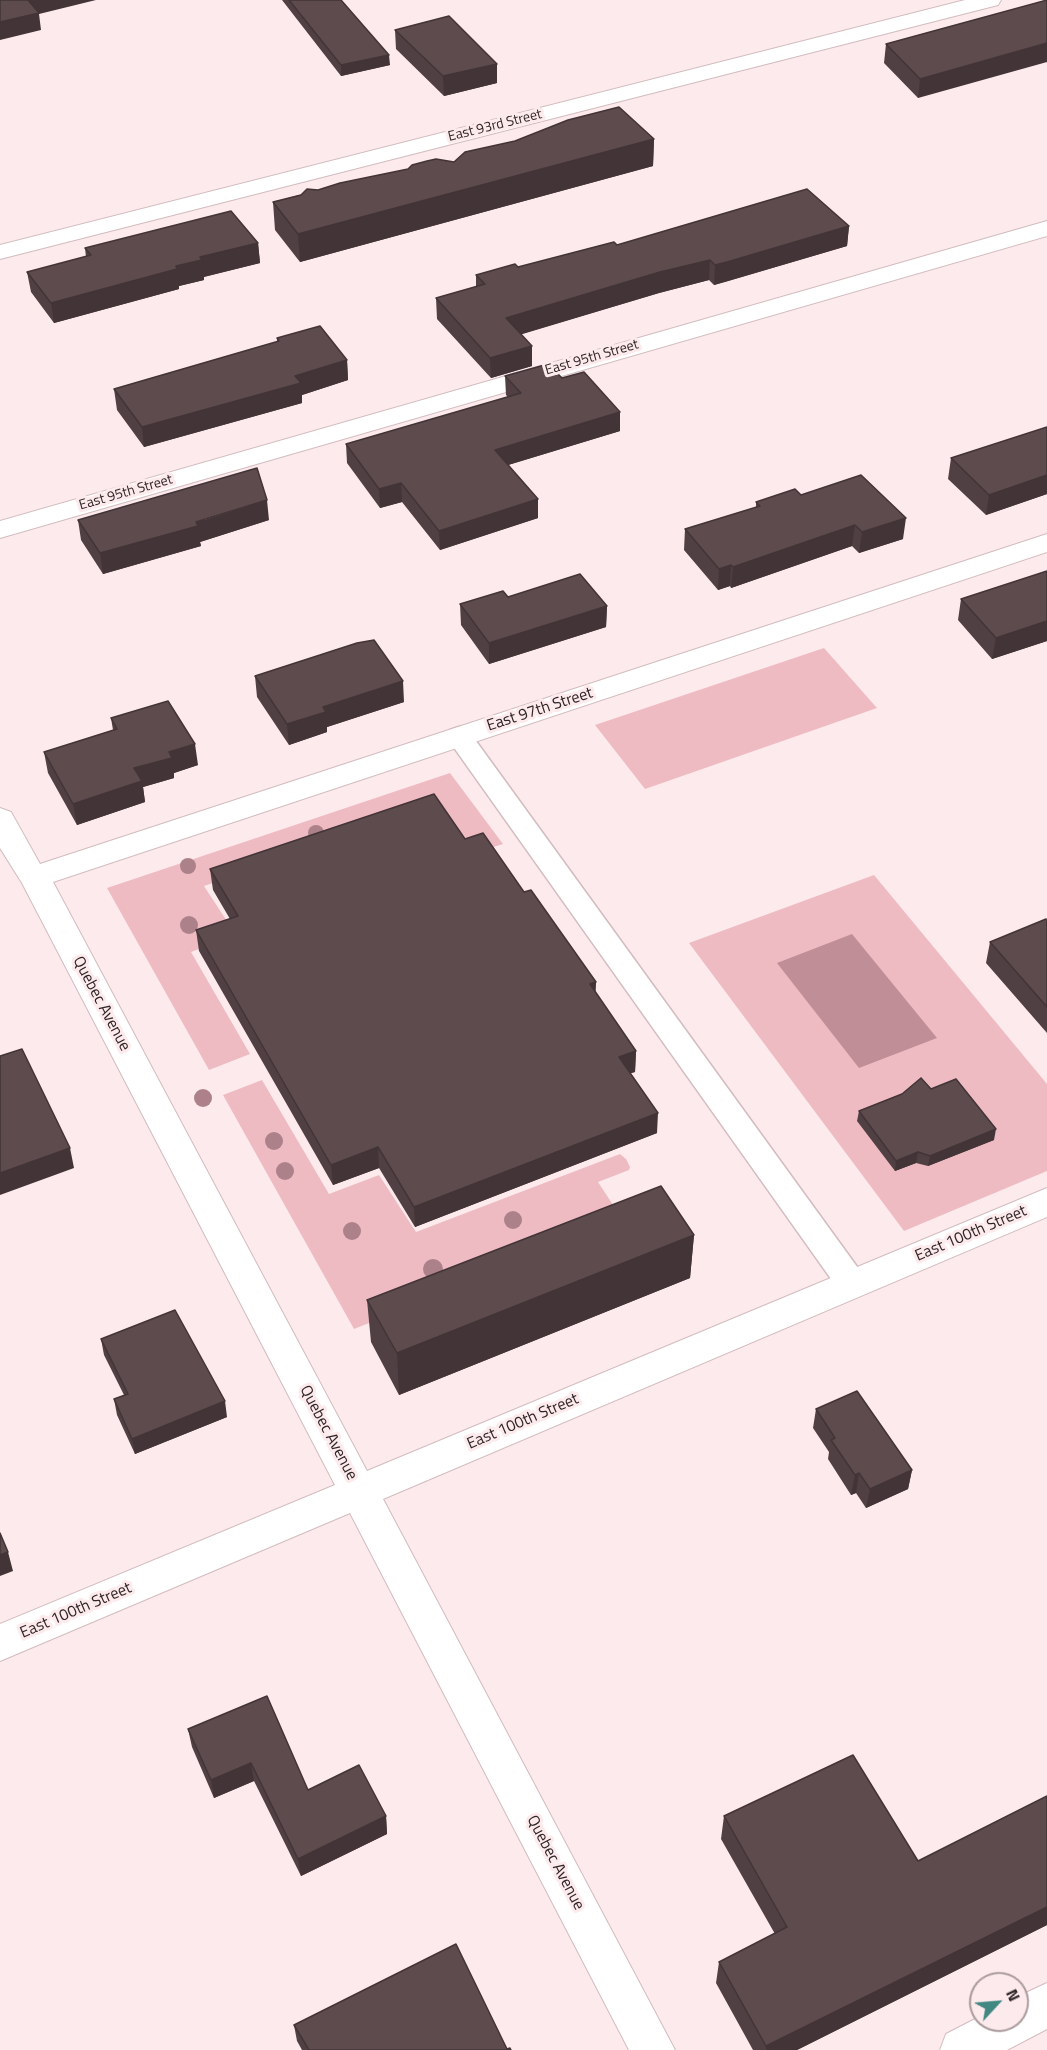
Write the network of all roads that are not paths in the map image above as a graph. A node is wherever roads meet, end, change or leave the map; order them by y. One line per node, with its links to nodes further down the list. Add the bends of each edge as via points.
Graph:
1 (990, 0): 3 (street, East 93rd Street)
2 (1047, 228): 4 (street, East 95th Street)
3 (0, 252)
4 (0, 530)
5 (1047, 543): 6 (street, East 97th Street)
6 (459, 736): 8 (street, East 97th Street); 10 (lane)
7 (0, 819): 8 (street, Quebec Avenue)
8 (34, 877): 11 (street, Quebec Avenue)
9 (1047, 1202): 10 (street, East 100th Street)
10 (852, 1284): 11 (street, East 100th Street)
11 (359, 1492): 12 (street, East 100th Street); 14 (street, Quebec Avenue)
12 (0, 1643)
13 (1047, 2005): 15 (street)
14 (653, 2050)
15 (962, 2050)

